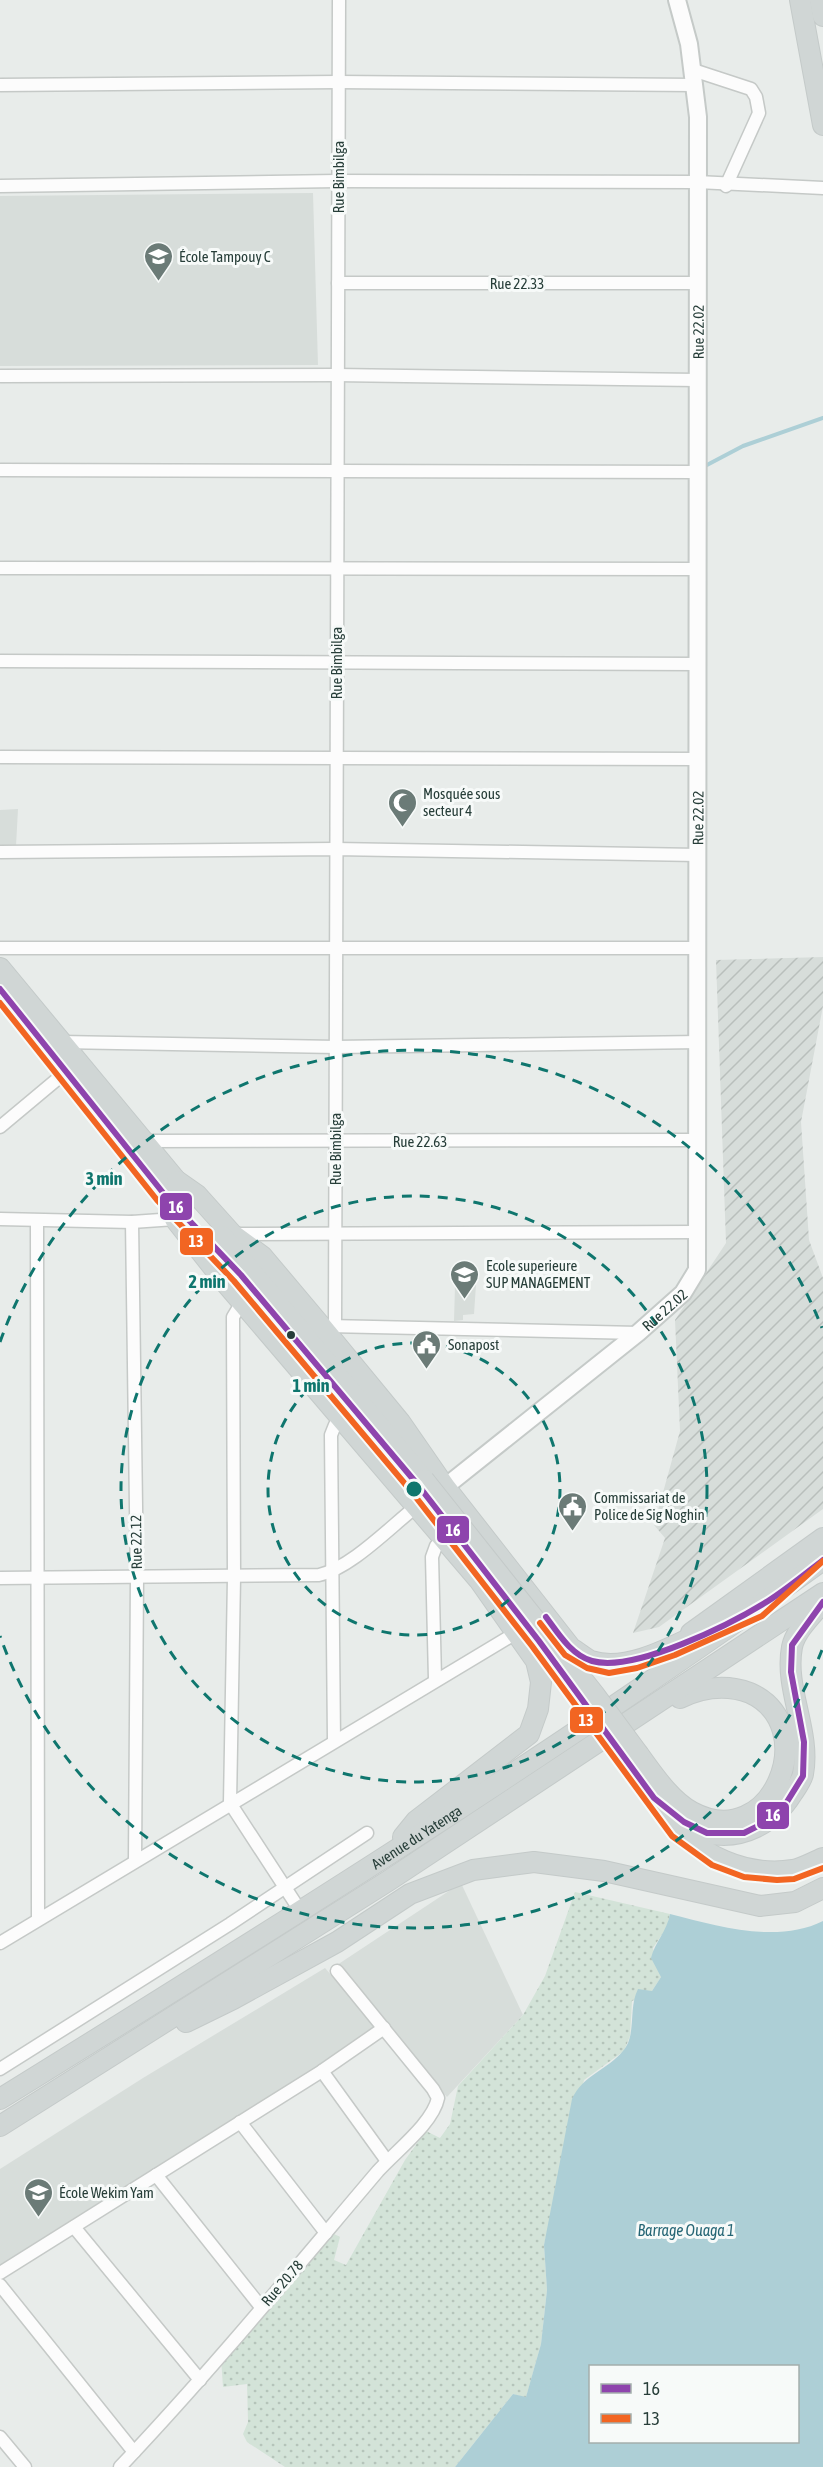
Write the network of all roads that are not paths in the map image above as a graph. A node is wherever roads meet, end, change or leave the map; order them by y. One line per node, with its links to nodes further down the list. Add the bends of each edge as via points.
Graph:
1 (339, 0): 7 (street, Rue Bimbilga)
2 (677, 0): 6 (street, Rue 22.02)
3 (801, 0): 9 (main road)
4 (820, 0): 5 (main road)
5 (823, 16)
6 (694, 77): 7 (street); 11 (street, Rue 22.02); 13 (street, via 751,89 759,105 759,113)
7 (338, 82): 8 (street); 10 (street, Rue Bimbilga)
8 (0, 85)
9 (823, 125)
10 (337, 181): 11 (street); 12 (street); 15 (street, Rue Bimbilga)
11 (697, 183): 13 (street); 16 (street, Rue 22.02)
12 (0, 186)
13 (726, 186): 14 (street)
14 (823, 188)
15 (338, 283): 16 (street, Rue 22.33); 17 (street, Rue Bimbilga)
16 (697, 283): 19 (street, Rue 22.02)
17 (336, 375): 18 (street); 19 (street); 20 (street, Rue Bimbilga)
18 (0, 376)
19 (697, 380): 22 (street, Rue 22.02)
20 (337, 469): 21 (street); 22 (street); 25 (street, Rue Bimbilga)
21 (0, 470)
22 (697, 472): 24 (street, Rue 22.02)
23 (0, 568): 25 (street)
24 (697, 569): 25 (street); 28 (street, Rue 22.02)
25 (337, 570): 26 (street, Rue Bimbilga)
26 (336, 660): 27 (street); 28 (street); 29 (street, Rue Bimbilga)
27 (0, 661)
28 (698, 664): 31 (street, Rue 22.02)
29 (336, 756): 30 (street); 31 (street); 32 (street, Rue Bimbilga)
30 (0, 757)
31 (699, 759): 34 (street, Rue 22.02)
32 (335, 849): 33 (street); 34 (street); 36 (street, Rue Bimbilga)
33 (0, 852)
34 (698, 855): 37 (street, Rue 22.02)
35 (0, 948): 36 (street)
36 (336, 948): 37 (street); 42 (street, Rue Bimbilga)
37 (699, 948): 41 (street, Rue 22.02)
38 (0, 968): 40 (main road)
39 (0, 989): 43 (main road)
40 (61, 1042): 42 (street); 46 (main road)
41 (699, 1042): 42 (street); 45 (street, Rue 22.02)
42 (336, 1047): 47 (street, Rue Bimbilga)
43 (67, 1071): 44 (street); 48 (main road)
44 (0, 1127)
45 (697, 1140): 47 (street, Rue 22.63); 53 (street, Rue 22.02)
46 (142, 1141): 47 (street, Rue 22.63); 48 (main road)
47 (335, 1141): 54 (street, Rue Bimbilga)
48 (171, 1187): 50 (main road); 55 (main road, via 197,1195); 79 (main road, bridge, via 431,1489 594,1694)
49 (0, 1219): 51 (street)
50 (175, 1219): 52 (street); 56 (main road)
51 (37, 1221): 52 (street); 69 (street)
52 (132, 1222): 67 (street, Rue 22.12)
53 (697, 1232): 54 (street); 58 (street, Rue 22.02, via 698,1262 692,1282)
54 (335, 1233): 55 (street); 57 (street, Rue Bimbilga)
55 (232, 1234): 57 (main road, via 262,1256)
56 (242, 1302): 59 (main road); 70 (street, via 233,1317)
57 (328, 1326): 58 (street); 60 (main road)
58 (638, 1333): 60 (street, Rue 22.02)
59 (342, 1418): 61 (main road); 66 (street, via 331,1435)
60 (445, 1487): 61 (street, Rue 22.02); 75 (main road, via 571,1648 591,1660 609,1664)
61 (417, 1506): 63 (main road); 66 (street)
62 (823, 1538): 75 (main road)
63 (443, 1539): 74 (main road, via 479,1580); 76 (street, via 432,1557)
64 (823, 1549): 73 (main road)
65 (823, 1560): 73 (main road, Avenue du Yatenga)
66 (332, 1572): 70 (street); 78 (street)
67 (137, 1577): 69 (street); 70 (street); 84 (street, Rue 22.12)
68 (0, 1578): 69 (street)
69 (38, 1578): 89 (street)
70 (234, 1578): 81 (street)
71 (823, 1593): 77 (main road, Avenue du Yatenga)
72 (823, 1602): 80 (main road, via 792,1645 791,1672 804,1742 803,1776 785,1806 744,1833 707,1833 684,1822)
73 (757, 1608): 75 (main road); 85 (main road, Avenue du Yatenga)
74 (516, 1633): 76 (street); 85 (main road, via 536,1661 542,1682 529,1734 416,1821)
75 (671, 1647)
76 (435, 1679): 78 (street)
77 (634, 1720): 79 (main road, via 693,1692 722,1686 760,1697 780,1714 791,1742 789,1770 777,1793 761,1809 744,1818 715,1820 691,1811); 93 (main road, Avenue du Yatenga)
78 (334, 1740): 81 (street)
79 (634, 1758): 80 (main road)
80 (654, 1798): 83 (main road, via 687,1838 724,1862 764,1871 794,1870)
81 (230, 1803): 84 (street); 86 (street)
82 (367, 1833): 86 (street)
83 (823, 1858)
84 (135, 1861): 89 (street)
85 (381, 1861): 88 (main road, Avenue du Yatenga)
86 (285, 1887): 88 (street); 94 (street)
87 (823, 1888): 93 (main road, via 795,1902 760,1906 604,1871 534,1862 472,1870 410,1894 337,1942 233,1999)
88 (301, 1912): 96 (main road, Avenue du Yatenga)
89 (38, 1919): 90 (street)
90 (0, 1942)
91 (337, 1971): 92 (street)
92 (384, 2028): 95 (street); 99 (street, Rue 20.78, via 438,2098 436,2110)
93 (103, 2062): 98 (main road, Avenue du Yatenga)
94 (0, 2069)
95 (322, 2071): 97 (street); 99 (street)
96 (0, 2099)
97 (240, 2122): 100 (street); 102 (street)
98 (0, 2126)
99 (387, 2161): 102 (street, Rue 20.78)
100 (156, 2175): 101 (street); 105 (street)
101 (74, 2227): 103 (street); 106 (street)
102 (326, 2233): 105 (street, Rue 20.78)
103 (0, 2273)
104 (0, 2285): 108 (street)
105 (261, 2307): 106 (street, Rue 20.78)
106 (200, 2380): 108 (street, Rue 20.78)
107 (0, 2437): 109 (street)
108 (134, 2452): 110 (street, Rue 20.78)
109 (26, 2467)
110 (120, 2467)

